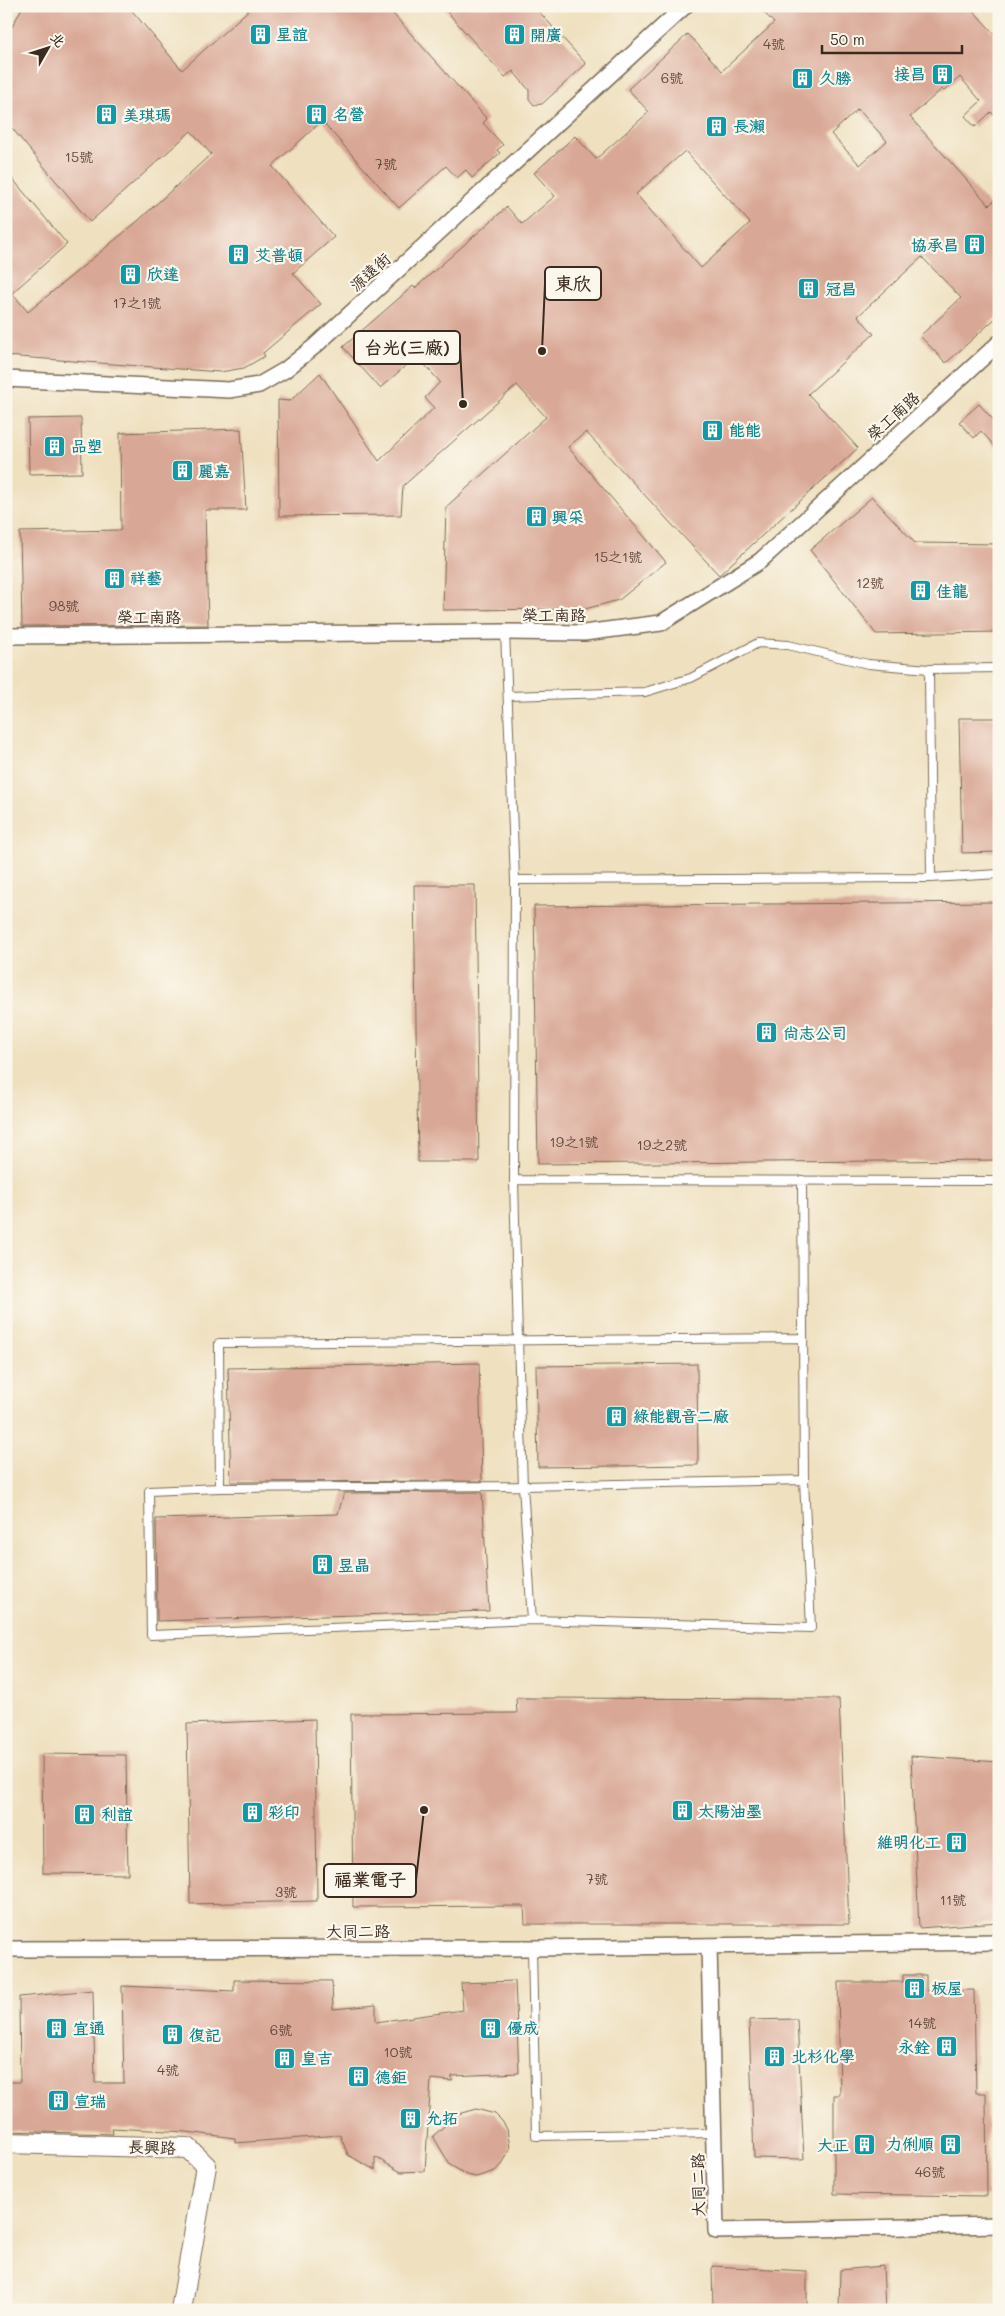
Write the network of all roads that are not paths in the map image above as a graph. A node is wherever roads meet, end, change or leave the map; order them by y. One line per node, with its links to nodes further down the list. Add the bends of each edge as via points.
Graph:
1 (685, 6): 3 (street, 源遠街, via 315,346 285,370 259,385 229,390)
2 (999, 343): 4 (street, 榮工南路, via 760,560 661,623 584,634)
3 (6, 379)
4 (504, 632): 5 (street, 榮工南路); 8 (lane)
5 (6, 636)
6 (999, 668): 7 (lane)
7 (929, 669): 8 (lane, via 868,664 788,644 758,643 691,678 645,692); 10 (lane)
8 (508, 696): 11 (lane)
9 (999, 874): 10 (lane)
10 (931, 878): 11 (lane)
11 (515, 880): 12 (lane)
12 (514, 1180): 13 (lane); 16 (lane)
13 (802, 1180): 14 (lane); 15 (lane)
14 (999, 1181)
15 (803, 1338): 16 (lane); 17 (lane)
16 (518, 1340): 18 (lane); 19 (lane, via 218,1343)
17 (804, 1480): 18 (lane); 20 (lane, via 811,1628)
18 (523, 1486): 19 (lane); 20 (lane)
19 (220, 1488): 20 (lane, via 149,1491 151,1635)
20 (532, 1620)
21 (999, 1942): 22 (street, 大同二路)
22 (709, 1946): 23 (street, 大同二路); 25 (street, 大同二路)
23 (532, 1948): 24 (street, 大同二路); 25 (lane, via 536,2136)
24 (6, 1949)
25 (714, 2132): 27 (street, 大同二路, via 716,2231)
26 (6, 2143): 28 (street, 長興路, via 188,2148 206,2166)
27 (999, 2226)
28 (181, 2310)

